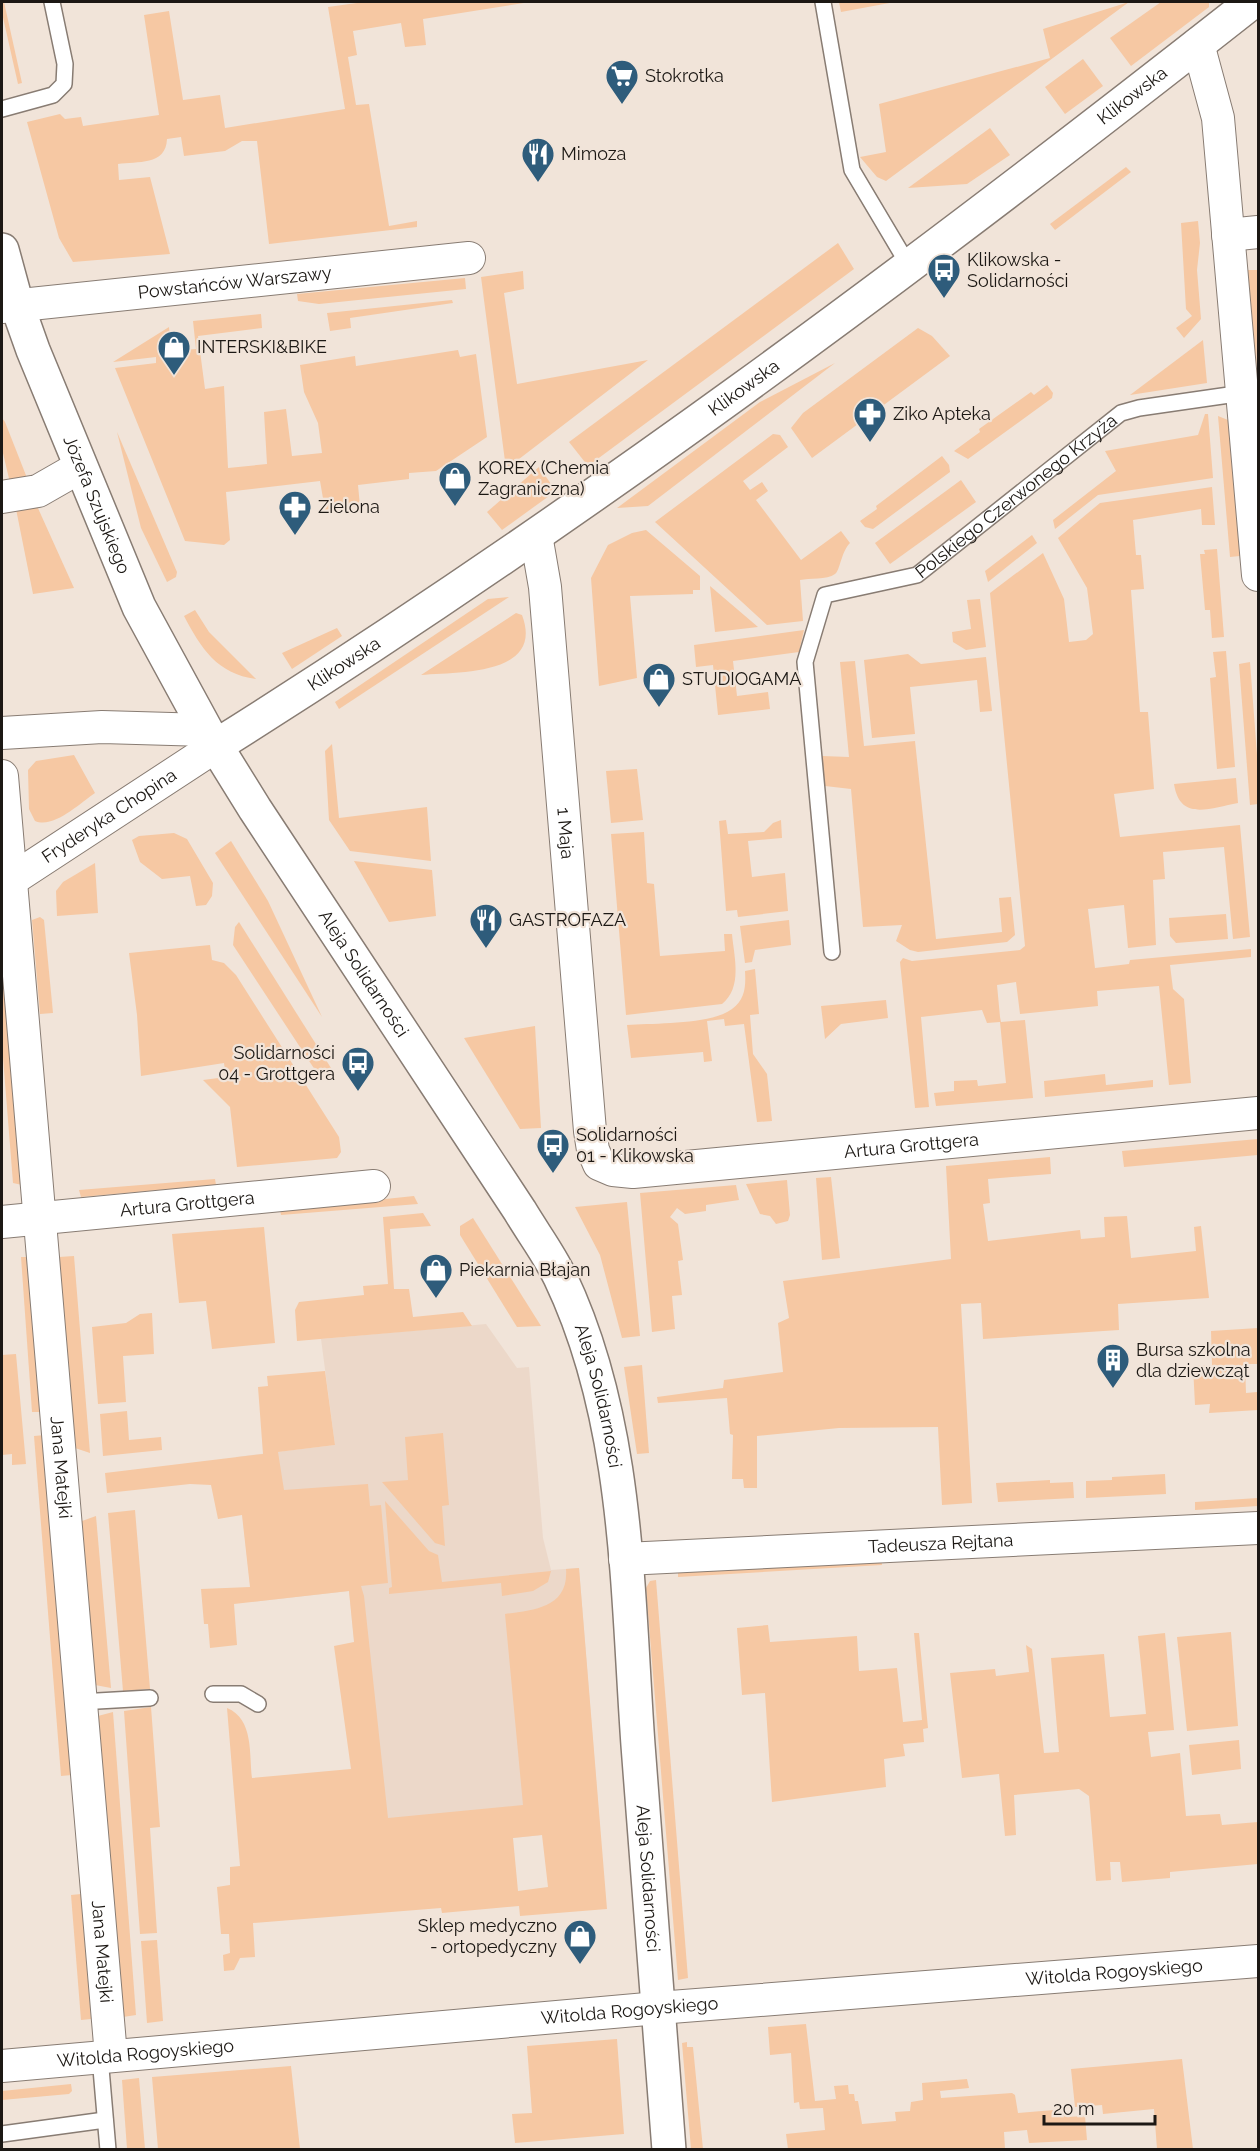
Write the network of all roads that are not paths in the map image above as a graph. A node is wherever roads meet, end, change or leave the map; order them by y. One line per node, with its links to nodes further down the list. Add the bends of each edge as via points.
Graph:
1 (52, 2): 5 (lane, via 65,64 64,84 53,95)
2 (822, 2): 9 (lane, via 852,170)
3 (1246, 3): 4 (street, Klikowska)
4 (1198, 44): 6 (street); 9 (street, Klikowska)
5 (2, 109)
6 (1243, 234): 11 (street)
7 (2, 250): 10 (street, Józefa Szujskiego)
8 (469, 258): 10 (street, Powstańców Warszawy)
9 (909, 266): 14 (street, Klikowska)
10 (9, 306): 12 (street, Józefa Szujskiego)
11 (1243, 393): 15 (street); 20 (lane, Polskiego Czerwonego Krzyża, via 1121,413 917,575 825,595 805,662)
12 (80, 467): 13 (street, via 38,491); 17 (street, Józefa Szujskiego, via 139,607)
13 (2, 497)
14 (536, 535): 17 (street, Klikowska, via 449,595); 22 (street, 1 Maja, via 545,587)
15 (1258, 576)
16 (2, 733): 17 (street, via 102,727)
17 (211, 738): 19 (street, Fryderyka Chopina); 27 (street, Aleja Solidarności, via 560,1277 600,1397 614,1460)
18 (2, 776): 19 (street, Jana Matejki)
19 (5, 883): 24 (street, Jana Matejki)
20 (832, 952)
21 (1258, 1113): 22 (street, Artura Grottgera, via 633,1172 598,1164)
22 (590, 1131)
23 (374, 1186): 24 (street, Artura Grottgera)
24 (38, 1219): 25 (street, Artura Grottgera); 30 (street, Jana Matejki)
25 (2, 1222)
26 (1258, 1528): 27 (street, Tadeusza Rejtana)
27 (625, 1559): 33 (street, Aleja Solidarności)
28 (213, 1694): 31 (lane, via 241,1695)
29 (150, 1698): 30 (lane)
30 (80, 1702): 34 (street, Jana Matejki)
31 (258, 1704)
32 (1258, 1961): 33 (street, Witolda Rogoyskiego)
33 (658, 2008): 34 (street, Witolda Rogoyskiego); 39 (street, Aleja Solidarności)
34 (106, 2056): 35 (street, Witolda Rogoyskiego); 36 (lane)
35 (2, 2066)
36 (105, 2120): 37 (lane); 38 (lane)
37 (2, 2134)
38 (108, 2150)
39 (669, 2150)

